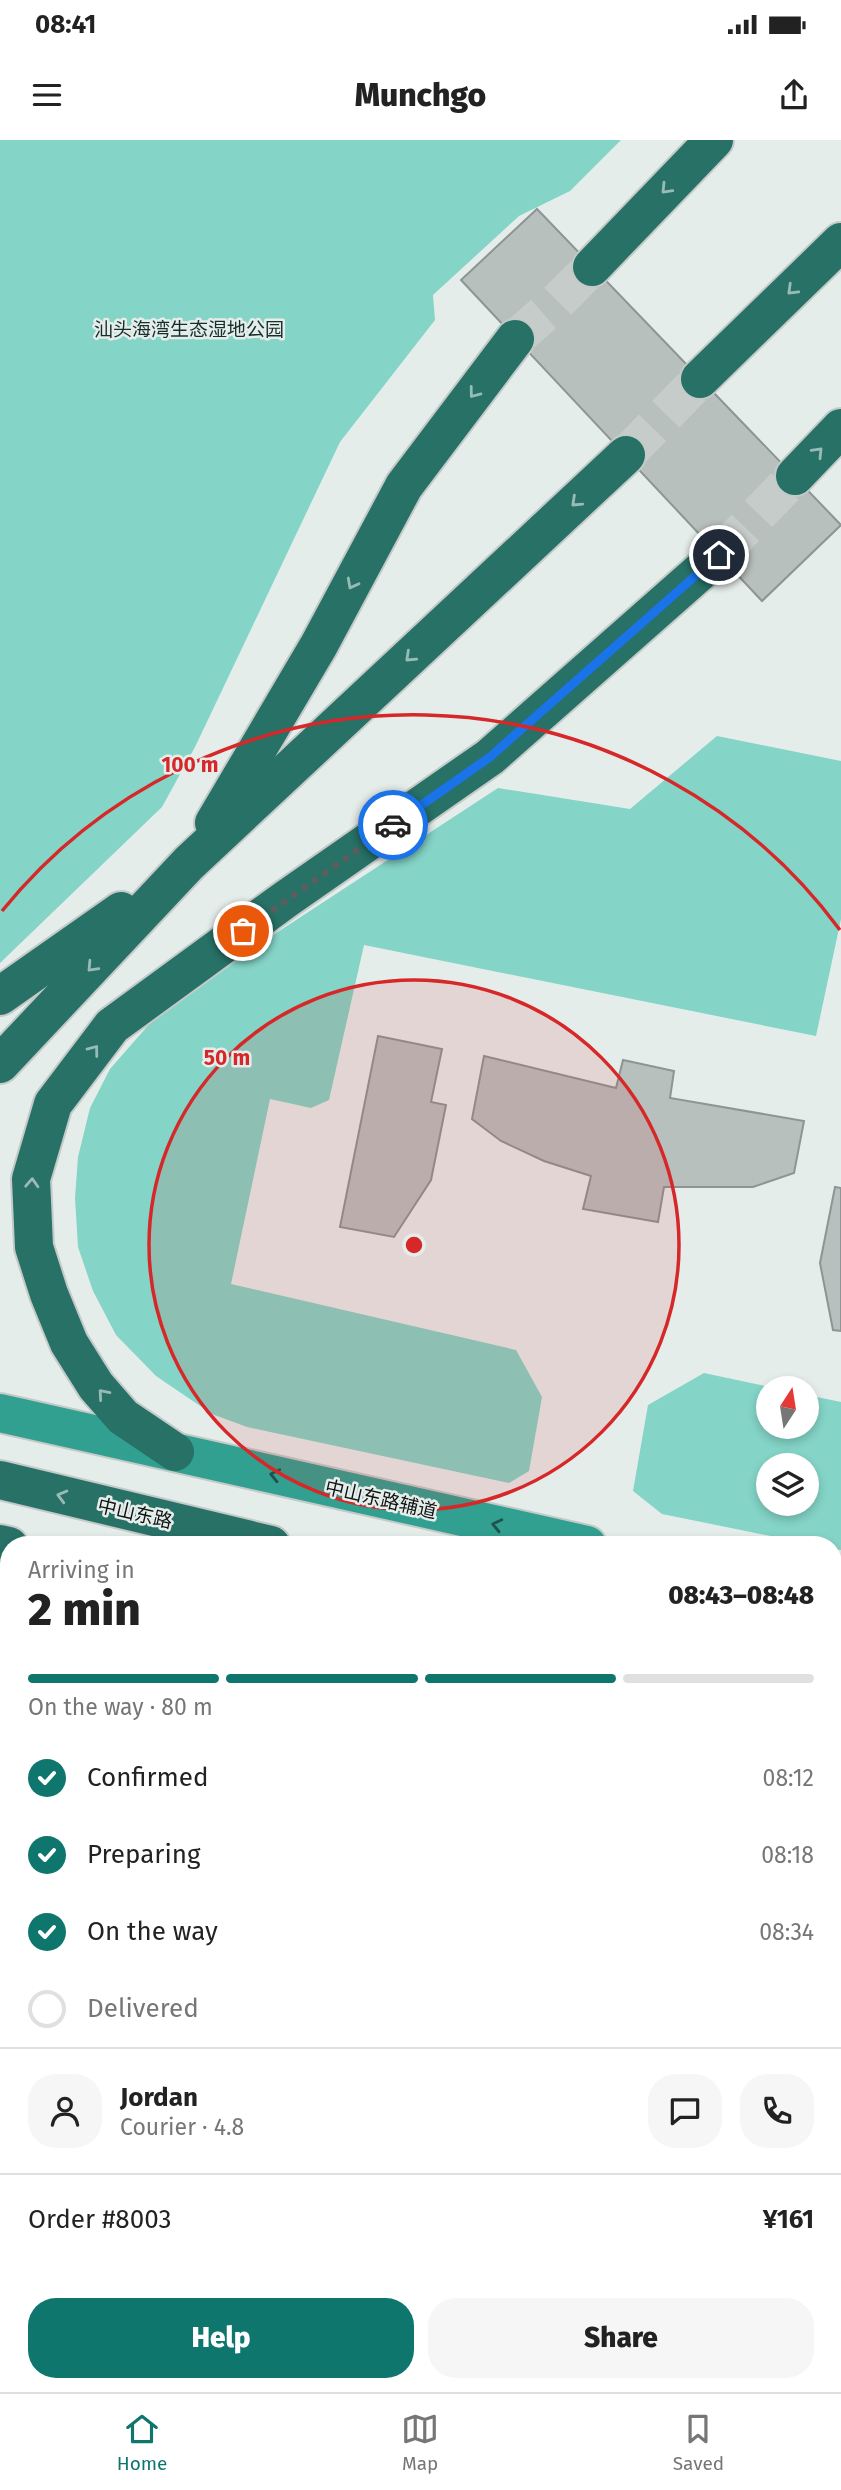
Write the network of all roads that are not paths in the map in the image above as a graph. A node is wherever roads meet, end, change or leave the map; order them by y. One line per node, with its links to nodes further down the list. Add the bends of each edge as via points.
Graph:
1 (714, 140): 3 (highway, one-way to 3)
2 (841, 242): 5 (highway, one-way to 5)
3 (592, 267)
4 (515, 339): 10 (highway, one-way to 10, via 404,486 266,738)
5 (701, 379)
6 (841, 429): 8 (highway, one-way to 6)
7 (626, 455): 10 (highway, one-way to 10)
8 (795, 476)
9 (719, 555): 14 (highway, one-way to 9, via 123,1417 96,1386 69,1343 49,1294 34,1247 31,1179 52,1104 112,1026 490,757)
10 (189, 863): 11 (highway); 12 (highway, one-way to 12)
11 (0, 996)
12 (0, 1064)
13 (0, 1413): 14 (street, 中山东路辅道)
14 (175, 1452): 17 (street, 中山东路辅道, one-way to 14)
15 (0, 1480): 16 (highway, 中山东路, one-way to 15)
16 (233, 1536)
17 (547, 1536)

